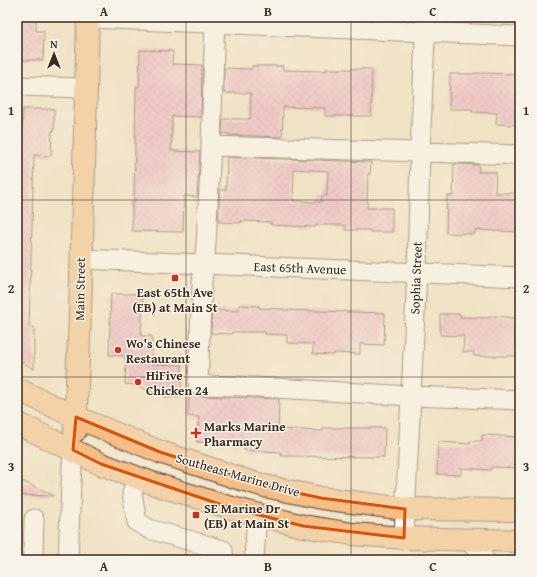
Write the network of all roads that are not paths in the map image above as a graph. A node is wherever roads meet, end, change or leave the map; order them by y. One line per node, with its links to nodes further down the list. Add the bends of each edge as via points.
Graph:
1 (88, 18): 2 (street); 6 (main road, Main Street)
2 (215, 20): 3 (street); 7 (street)
3 (426, 25): 4 (street); 8 (street, Sophia Street)
4 (520, 36)
5 (17, 86): 6 (street)
6 (86, 88): 10 (main road, Main Street)
7 (211, 146): 8 (street); 11 (street)
8 (420, 152): 9 (street); 12 (street, Sophia Street)
9 (520, 155)
10 (81, 259): 11 (street, East 65th Avenue); 17 (main road, Main Street)
11 (203, 265): 12 (street, East 65th Avenue); 15 (street, via 198,385)
12 (417, 273): 13 (street, East 65th Avenue); 15 (street, Sophia Street)
13 (520, 276)
14 (17, 389): 17 (main road, Southeast Marine Drive)
15 (411, 396): 16 (street); 21 (street, Sophia Street)
16 (520, 400)
17 (76, 417): 19 (main road, Main Street); 21 (main road, Southeast Marine Drive, via 160,452 265,486 321,498)
18 (17, 423): 19 (main road)
19 (73, 450): 20 (main road); 29 (street, Main Street)
20 (138, 478): 23 (main road); 30 (street, via 132,493 137,522 149,529 223,550)
21 (405, 509): 22 (main road, Southeast Marine Drive); 25 (street, Sophia Street)
22 (520, 510)
23 (257, 514): 25 (main road, via 303,526 353,534); 31 (street)
24 (34, 519): 28 (street)
25 (404, 538): 26 (main road)
26 (469, 540): 27 (main road); 32 (street)
27 (520, 540)
28 (32, 560)
29 (68, 560)
30 (224, 560)
31 (254, 560)
32 (486, 560)

